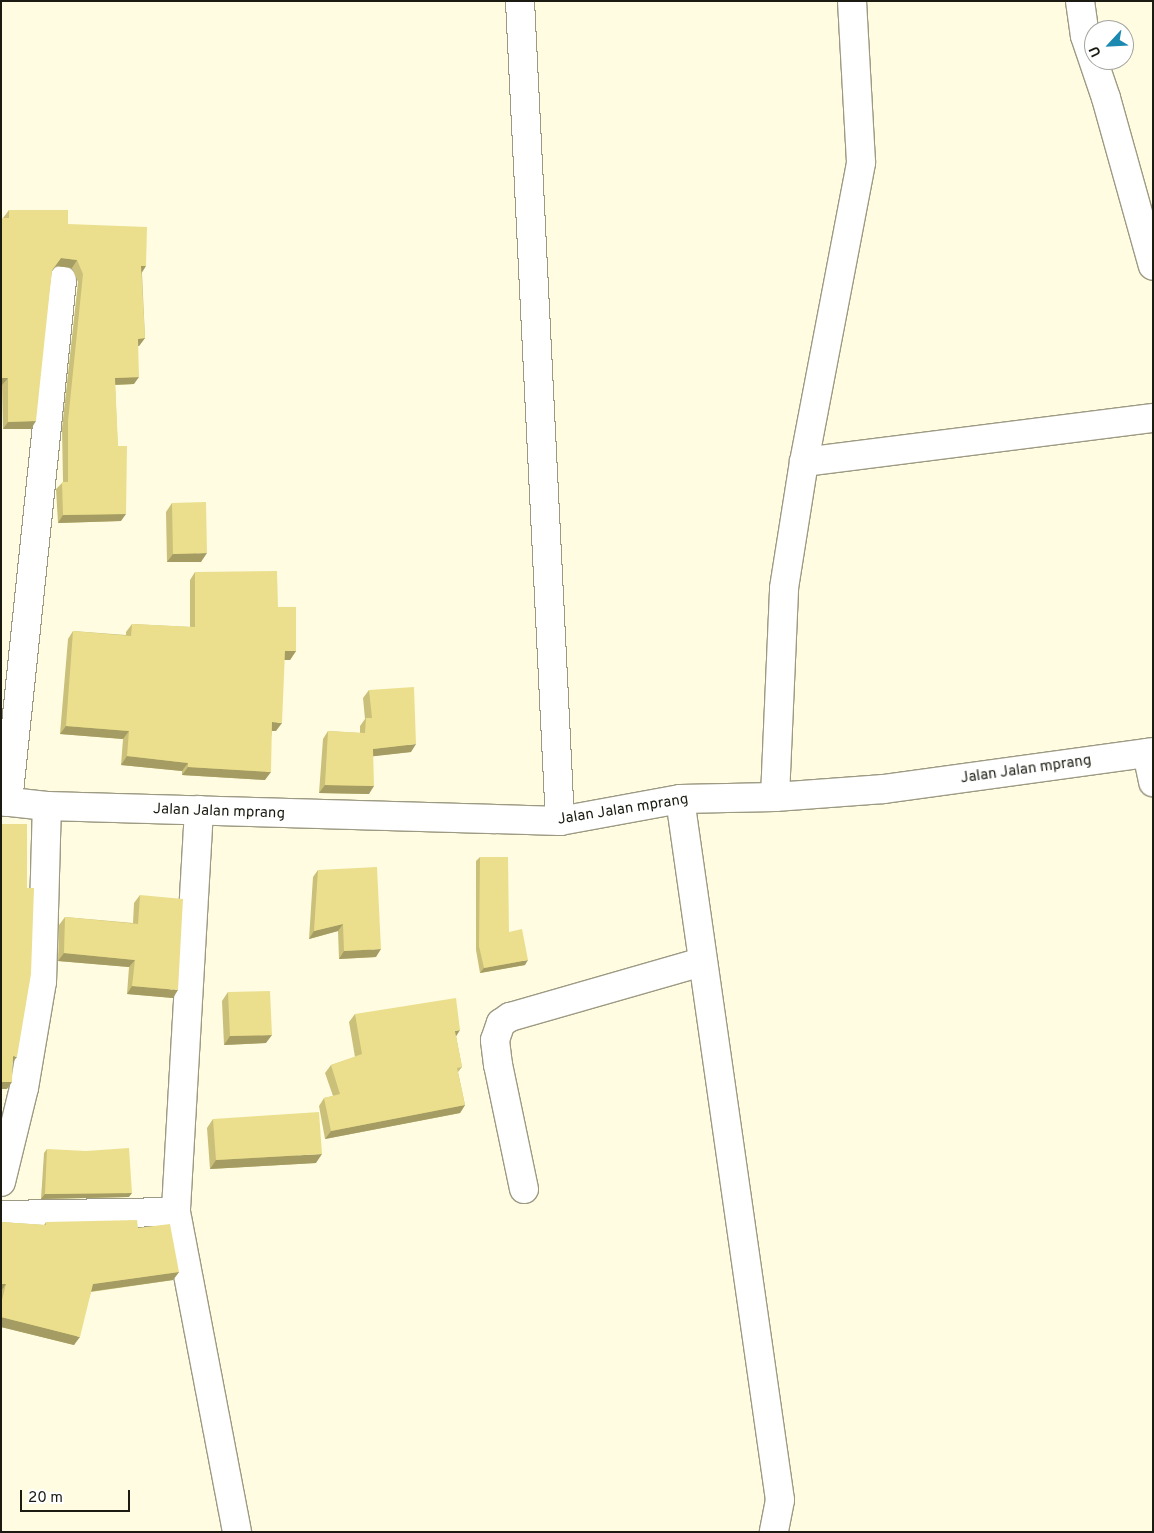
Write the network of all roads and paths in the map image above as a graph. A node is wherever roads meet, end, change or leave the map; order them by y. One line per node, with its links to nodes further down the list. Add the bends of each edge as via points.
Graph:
1 (520, 1): 15 (street)
2 (852, 1): 7 (street, via 861,162)
3 (1080, 1): 4 (street, via 1085,36 1106,98)
4 (1153, 266)
5 (62, 280): 12 (street)
6 (1153, 418): 7 (street)
7 (804, 462): 10 (street, via 784,588)
8 (1150, 753): 9 (street); 10 (street, Jalan Jalan mprang, via 884,789)
9 (1153, 782)
10 (775, 798): 11 (street, Jalan Jalan mprang)
11 (680, 799): 15 (street, Jalan Jalan mprang); 16 (street)
12 (5, 801): 13 (street, Jalan Jalan mprang)
13 (47, 806): 14 (street, Jalan Jalan mprang); 17 (street, via 42,982 24,1088)
14 (199, 810): 15 (street, Jalan Jalan mprang); 19 (street)
15 (560, 821)
16 (702, 962): 18 (street, via 510,1017 501,1023 495,1040 498,1065); 22 (street, via 780,1500)
17 (1, 1182)
18 (524, 1189)
19 (176, 1212): 20 (street); 21 (street)
20 (1, 1215)
21 (237, 1532)
22 (774, 1532)

